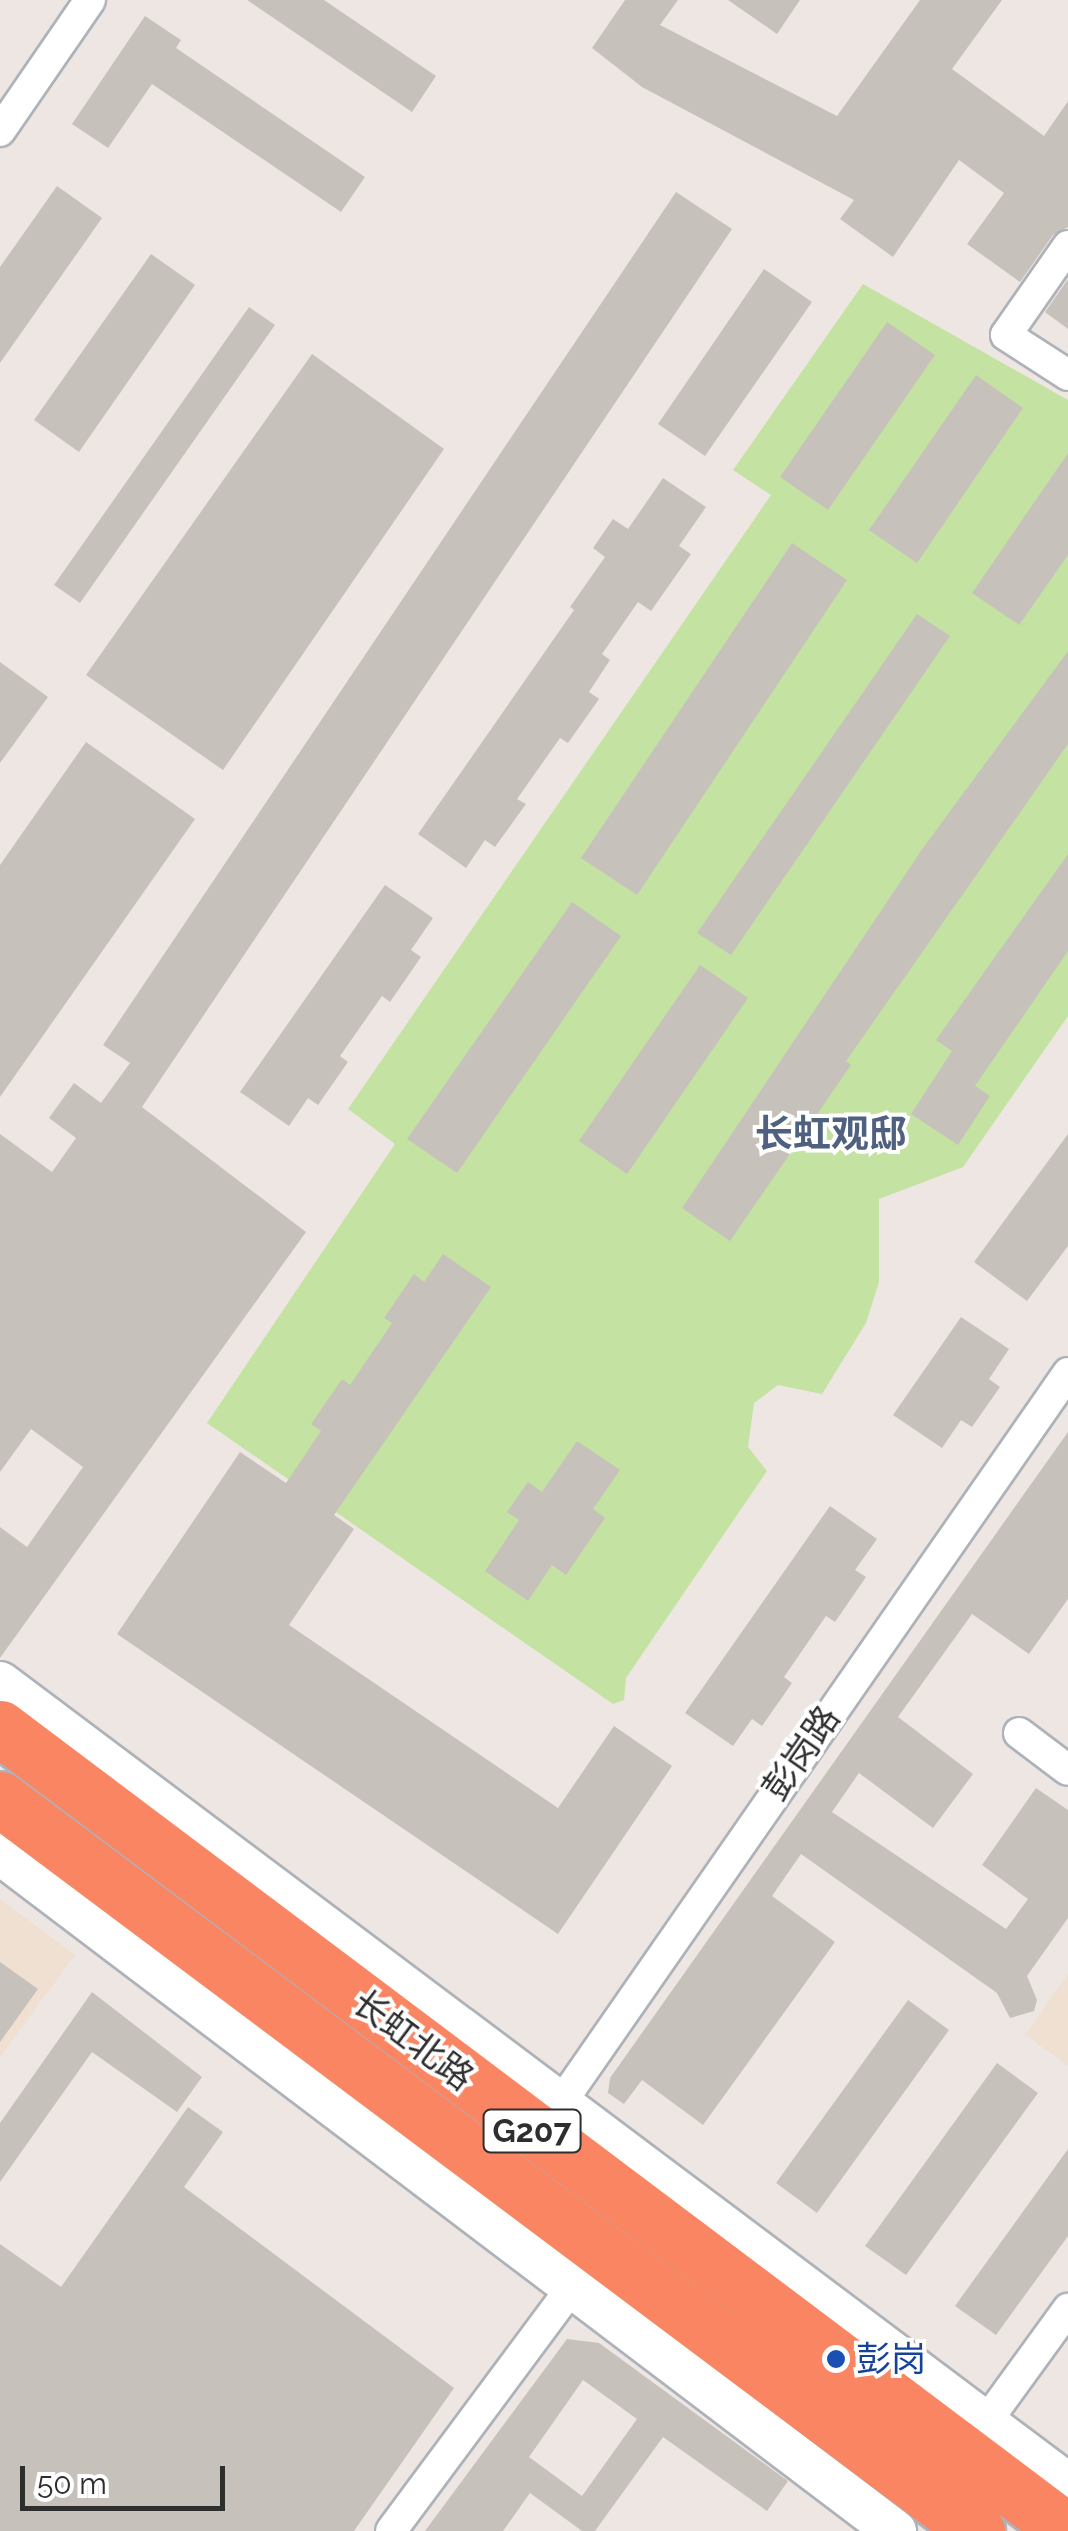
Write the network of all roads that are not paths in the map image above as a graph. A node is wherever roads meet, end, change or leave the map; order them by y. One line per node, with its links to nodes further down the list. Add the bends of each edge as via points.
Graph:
1 (90, 0): 2 (street)
2 (0, 130)
3 (1068, 246): 4 (street, via 1006,335)
4 (1068, 374)
5 (1068, 1373): 12 (street, 彭岗路)
6 (0, 1683): 12 (street)
7 (0, 1728): 12 (highway, 长虹北路 / G207)
8 (1019, 1733): 9 (street)
9 (1068, 1770)
10 (0, 1800): 13 (highway, 长虹北路 / G207)
11 (0, 1853): 13 (street)
12 (549, 2120): 15 (street); 20 (highway, 长虹北路 / G207)
13 (584, 2270): 17 (street); 18 (street); 19 (highway, 长虹北路 / G207)
14 (1068, 2309): 15 (street)
15 (983, 2426): 16 (street)
16 (1068, 2485)
17 (391, 2531)
18 (894, 2531)
19 (977, 2531)
20 (1067, 2531)

